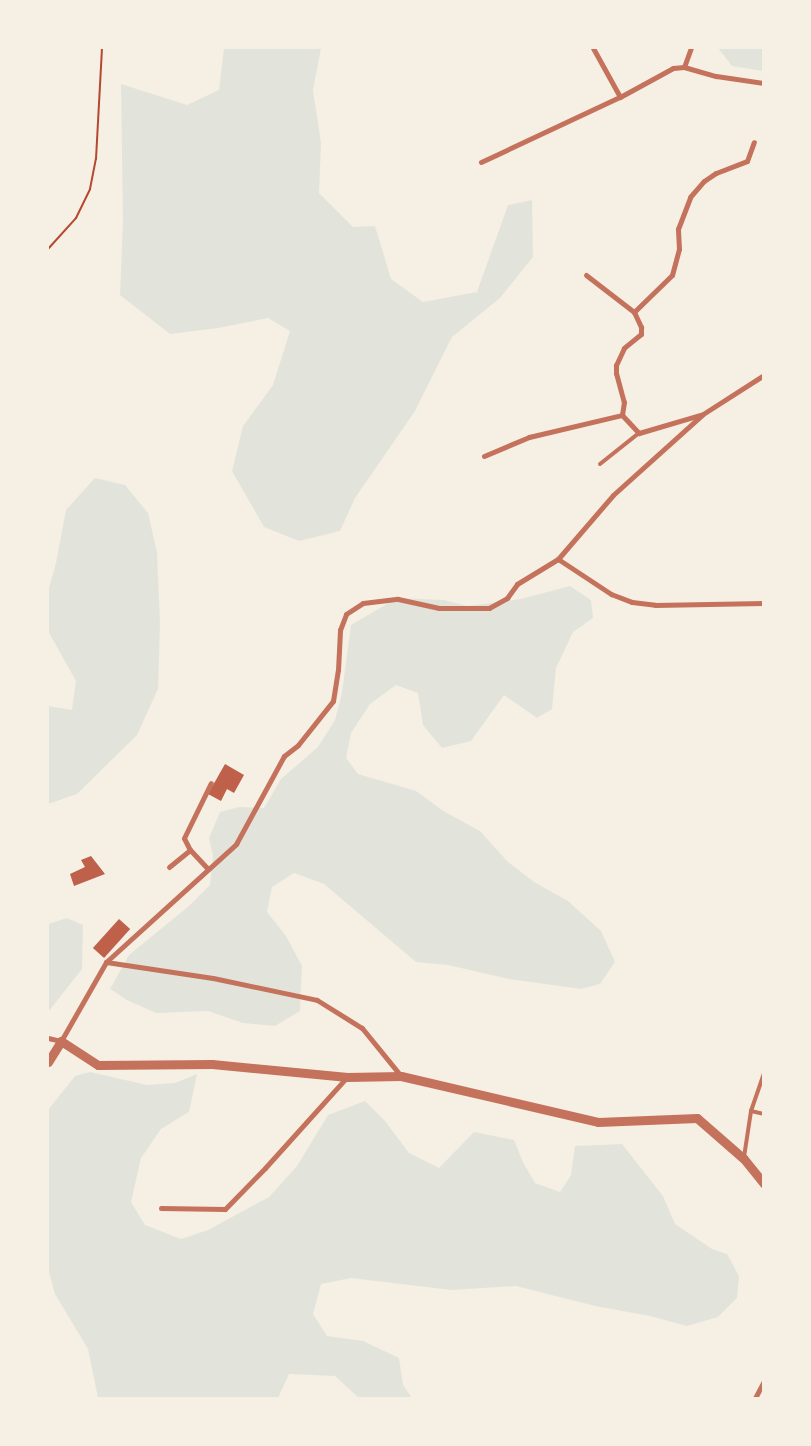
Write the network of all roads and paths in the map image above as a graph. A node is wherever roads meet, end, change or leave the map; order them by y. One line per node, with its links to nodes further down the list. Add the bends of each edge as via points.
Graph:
1 (102, 48): 9 (path, via 96,160 90,189 76,218)
2 (592, 48): 6 (street)
3 (691, 48): 4 (street)
4 (684, 67): 5 (street, via 716,76); 6 (street, via 673,68)
5 (764, 83)
6 (620, 97): 8 (street)
7 (754, 142): 11 (street, via 747,161 716,173 690,197 678,229 679,249 672,275)
8 (481, 162)
9 (48, 249)
10 (586, 275): 11 (street)
11 (634, 312): 14 (street, via 641,334 624,348 616,365 623,393)
12 (764, 375): 13 (street)
13 (703, 414): 15 (street); 18 (street, via 613,495)
14 (622, 415): 15 (street); 16 (street, via 529,437)
15 (638, 433): 17 (lane)
16 (484, 456)
17 (600, 464)
18 (558, 559): 19 (street, via 611,594 632,602 655,605); 23 (street, via 517,584 507,598 489,608 439,608 398,599 363,603 346,614 340,630 333,701 298,745 284,756 236,844)
19 (764, 603)
20 (211, 783): 21 (street, via 184,838)
21 (190, 850): 22 (street); 23 (street)
22 (169, 867)
23 (208, 869): 24 (street)
24 (106, 962): 26 (street); 29 (street, via 213,978 317,1000 362,1028)
25 (48, 1038): 26 (street)
26 (61, 1041): 27 (street); 30 (street, via 98,1065 212,1064)
27 (48, 1062)
28 (764, 1074): 31 (lane)
29 (400, 1076): 30 (street); 33 (street, via 598,1122 697,1118)
30 (347, 1077): 35 (street, via 225,1210)
31 (751, 1111): 32 (lane); 33 (lane)
32 (764, 1114)
33 (744, 1159): 34 (street)
34 (764, 1184)
35 (161, 1208)
36 (764, 1381): 37 (street)
37 (755, 1398)

